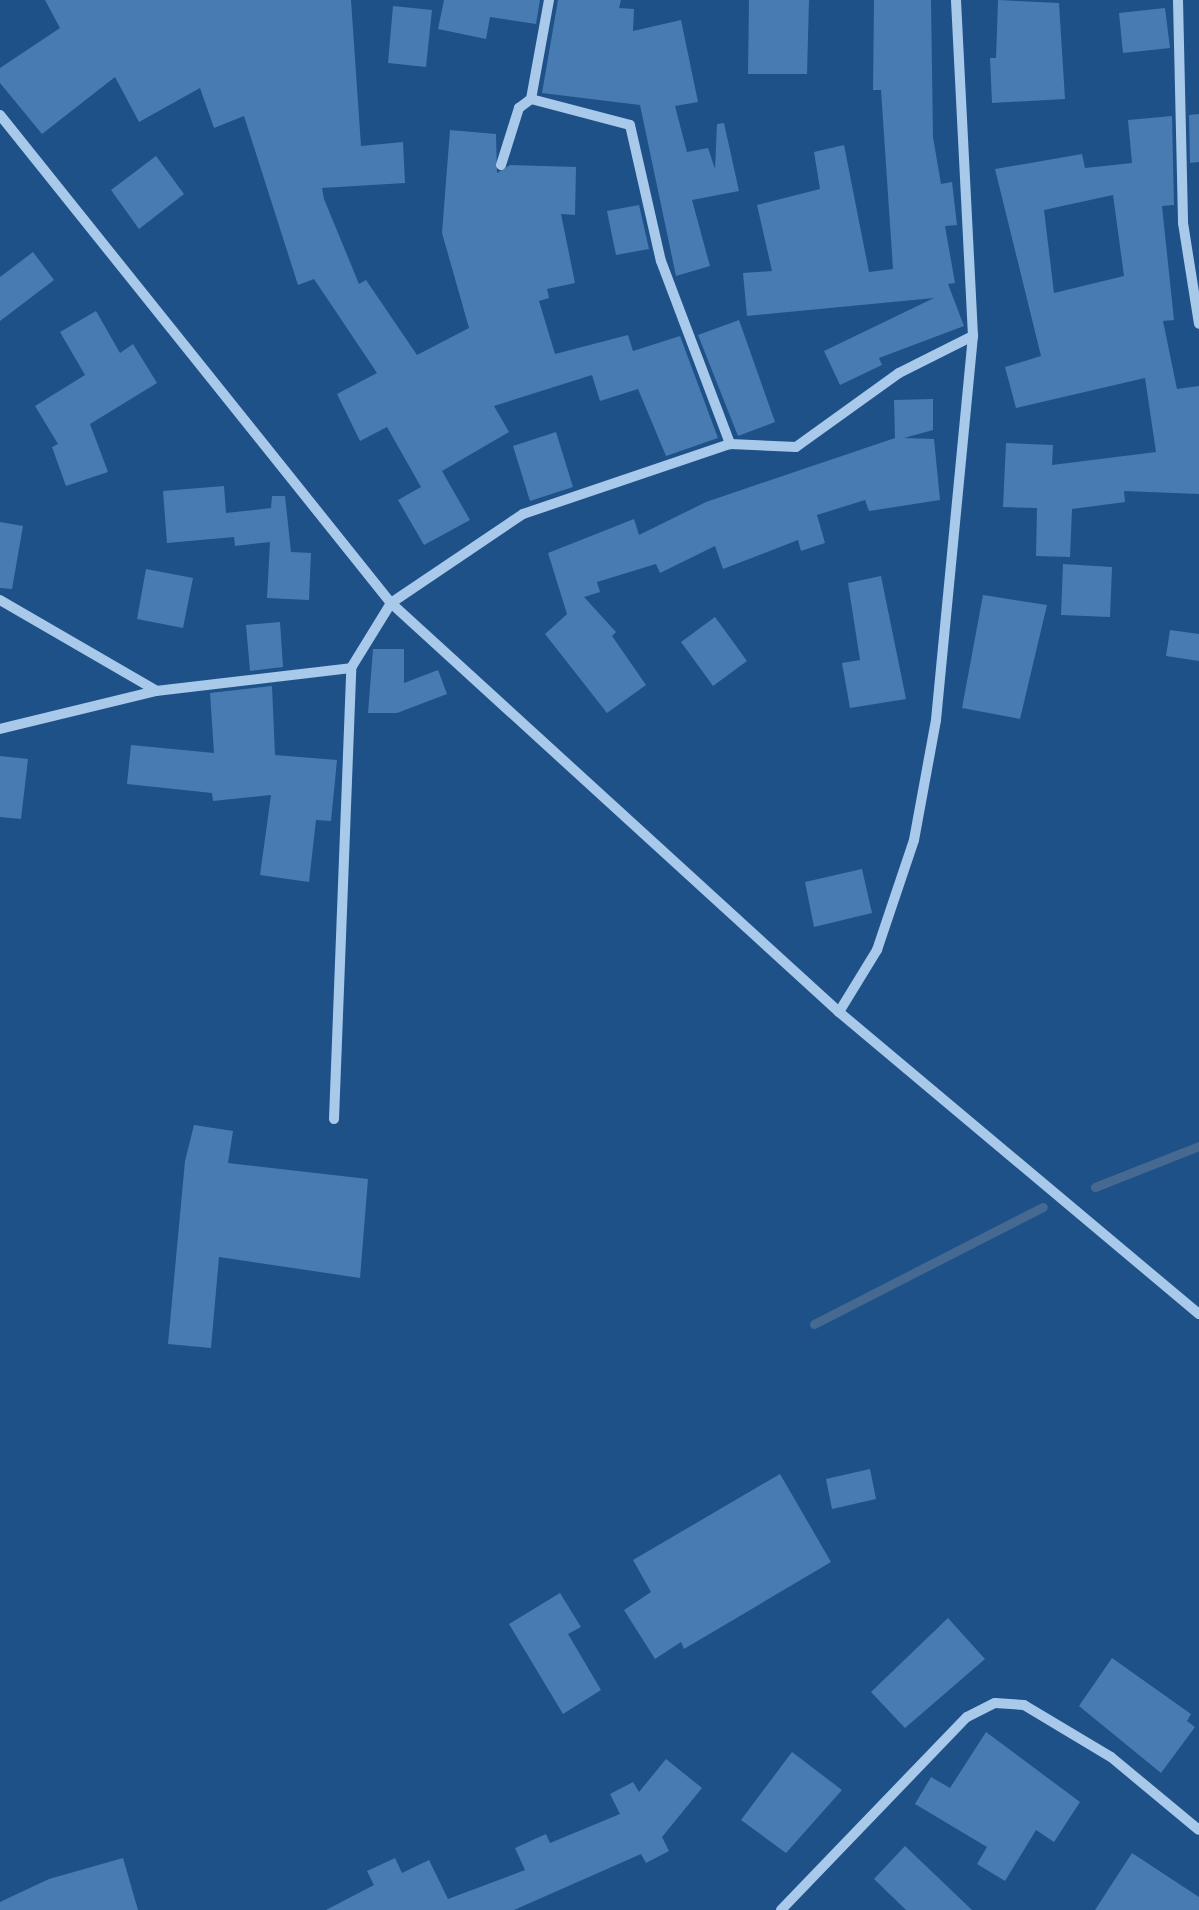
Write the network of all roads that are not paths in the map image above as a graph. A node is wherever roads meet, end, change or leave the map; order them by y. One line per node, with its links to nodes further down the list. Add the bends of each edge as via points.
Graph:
1 (548, 0): 4 (street)
2 (956, 0): 8 (street)
3 (1178, 0): 7 (street, via 1182,224)
4 (532, 99): 6 (street, via 519,108); 9 (street, via 630,126 660,260)
5 (0, 115): 11 (street)
6 (501, 165)
7 (1199, 324)
8 (974, 336): 9 (street, via 899,373 796,447); 15 (street, via 936,720 914,840 876,950)
9 (730, 444): 11 (street, via 523,514)
10 (0, 600): 13 (street)
11 (391, 603): 12 (street); 15 (street)
12 (351, 668): 13 (street); 16 (street)
13 (156, 691): 14 (street)
14 (0, 729)
15 (839, 1012): 17 (street)
16 (334, 1119)
17 (1199, 1314)
18 (1199, 1830): 19 (street, via 1111,1757 1024,1705 995,1703 967,1718)
19 (781, 1910)

